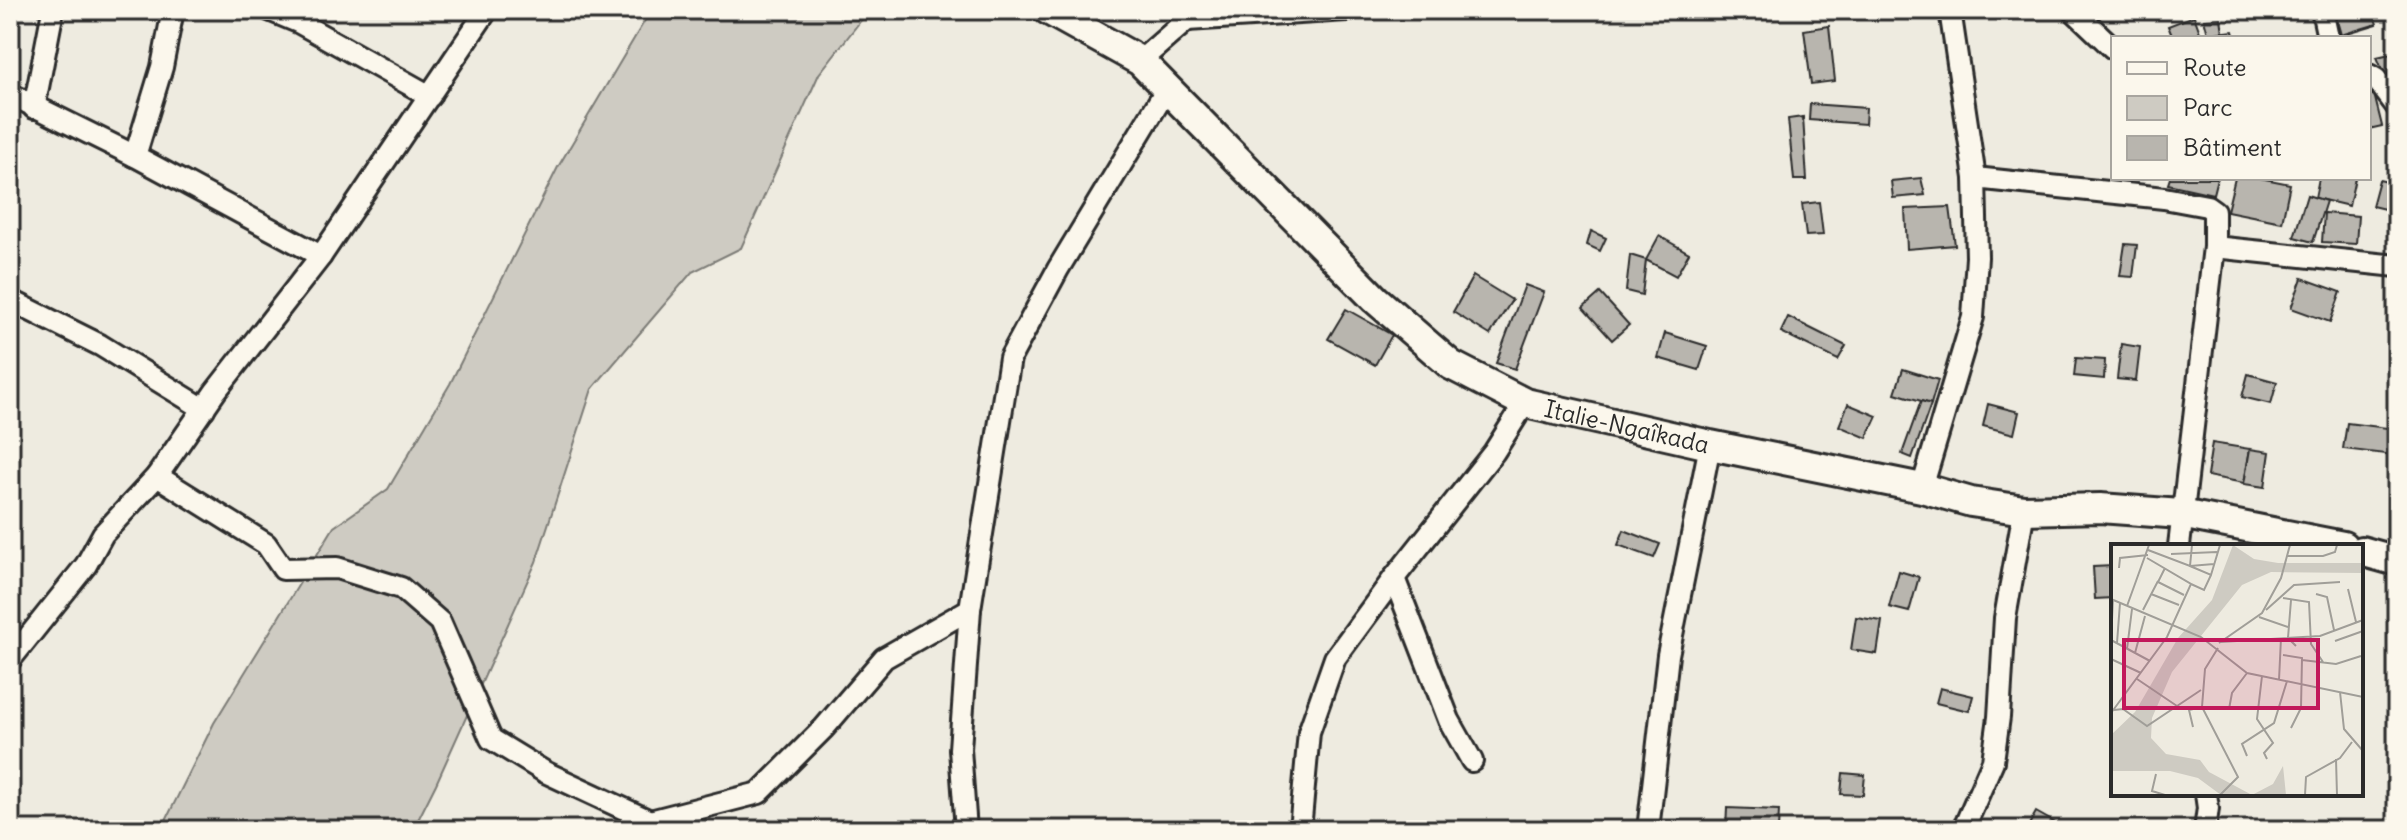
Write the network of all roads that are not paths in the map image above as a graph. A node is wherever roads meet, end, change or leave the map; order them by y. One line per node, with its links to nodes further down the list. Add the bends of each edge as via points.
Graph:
1 (53, 10): 19 (street)
2 (173, 10): 20 (street)
3 (269, 10): 17 (street)
4 (487, 10): 17 (street)
5 (1048, 10): 13 (street, Italie-Ngaîkada)
6 (1347, 10): 10 (street)
7 (1950, 10): 21 (street)
8 (2073, 10): 12 (street)
9 (2322, 10): 11 (street)
10 (1192, 15): 13 (street)
11 (2328, 36)
12 (2111, 46)
13 (1140, 61): 15 (street, Italie-Ngaîkada)
14 (2371, 76): 18 (street)
15 (1166, 90): 26 (street, Italie-Ngaîkada, via 1375,299 1451,365); 38 (street, via 1010,358)
16 (10, 94): 19 (street)
17 (430, 96): 23 (street)
18 (2397, 107)
19 (34, 108): 20 (street)
20 (135, 156): 23 (street)
21 (1975, 178): 22 (street, via 2207,206 2214,211); 30 (street, via 1973,317)
22 (2214, 247): 24 (street); 32 (street)
23 (321, 256): 27 (street)
24 (2397, 266)
25 (10, 300): 27 (street, via 100,345)
26 (1525, 403): 28 (street, Italie-Ngaîkada); 37 (street, via 1494,452)
27 (204, 409): 29 (street)
28 (1710, 445): 30 (street, Italie-Ngaîkada); 45 (street, via 1668,655)
29 (157, 476): 39 (street, via 103,534 86,565); 42 (street, via 266,544 283,569 337,568 401,588 440,622 491,739)
30 (1922, 488): 31 (street, Italie-Ngaîkada)
31 (2024, 510): 32 (street, Italie-Ngaîkada); 46 (street, via 2005,618 1993,761)
32 (2181, 514): 33 (street); 34 (street, Italie-Ngaîkada)
33 (2179, 544)
34 (2333, 544)
35 (2363, 552): 36 (street)
36 (2397, 561)
37 (1394, 578): 40 (street, via 1449,720); 44 (street, via 1335,658 1309,732)
38 (970, 609): 42 (street, via 884,658 759,793); 43 (street, via 960,749)
39 (10, 660)
40 (1472, 761)
41 (2206, 796): 47 (street)
42 (645, 826)
43 (966, 830)
44 (1300, 830)
45 (1648, 830)
46 (1963, 830)
47 (2205, 830)

